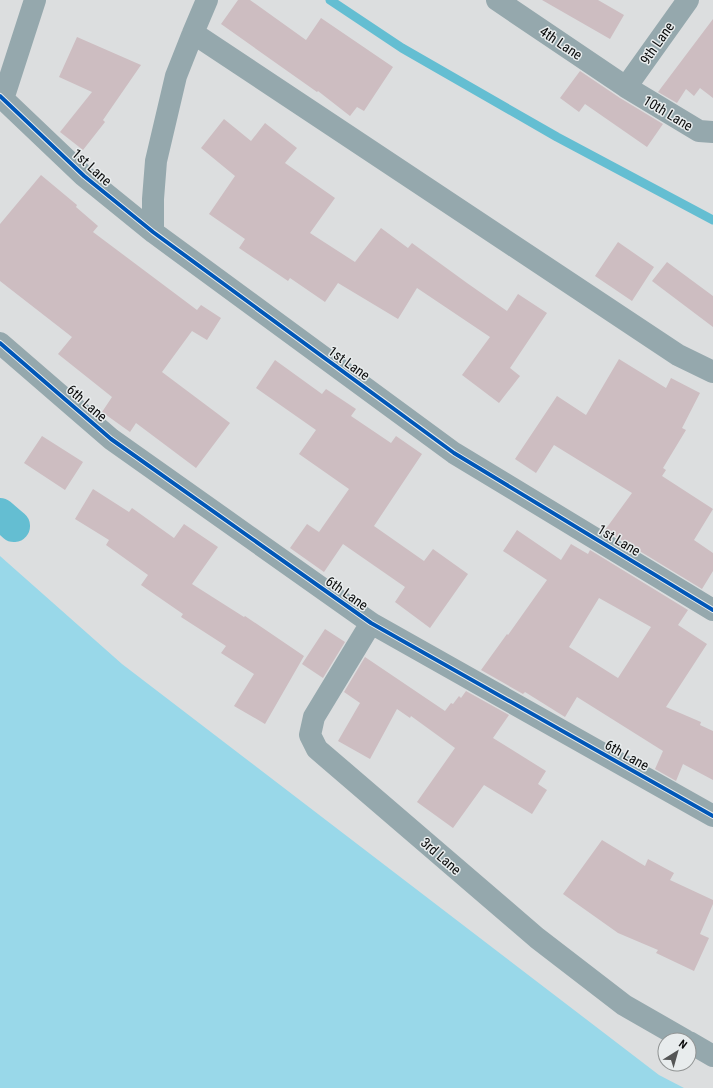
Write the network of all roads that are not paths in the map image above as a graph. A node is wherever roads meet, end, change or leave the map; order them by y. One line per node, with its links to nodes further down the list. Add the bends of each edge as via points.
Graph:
1 (35, 0): 7 (street)
2 (207, 0): 5 (street)
3 (497, 0): 6 (street, 4th Lane)
4 (688, 0): 6 (street, 9th Lane)
5 (193, 33): 9 (street, via 176,76 156,161); 11 (street, via 678,355)
6 (626, 87): 8 (street, 10th Lane, via 699,131)
7 (2, 97): 9 (street, 1st Lane, via 84,176)
8 (713, 132)
9 (152, 232): 12 (street, 1st Lane, via 454,453)
10 (0, 343): 13 (street, 6th Lane, via 111,439)
11 (713, 372)
12 (713, 610)
13 (371, 623): 14 (street, 6th Lane); 15 (street, 3rd Lane, via 314,717 310,735 317,749 543,942 624,1005)
14 (713, 816)
15 (671, 1032)
16 (697, 1047): 17 (street)
17 (713, 1056)

